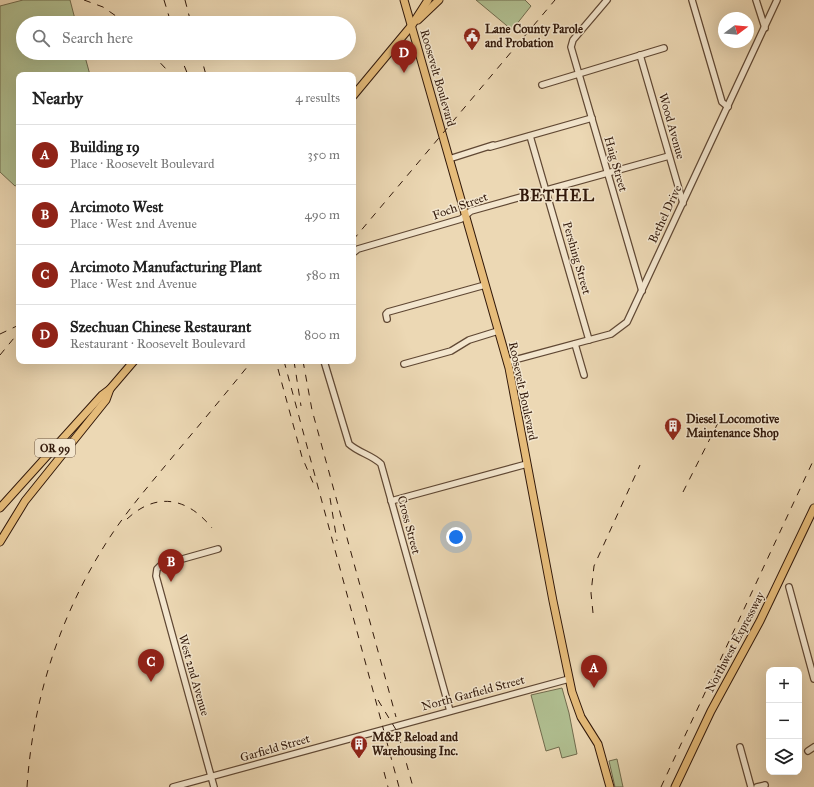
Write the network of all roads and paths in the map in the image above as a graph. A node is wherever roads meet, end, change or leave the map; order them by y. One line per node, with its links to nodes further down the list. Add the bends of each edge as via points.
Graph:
1 (404, 0): 8 (main road, Roosevelt Boulevard)
2 (428, 0): 8 (main road)
3 (439, 0): 8 (main road)
4 (607, 0): 12 (street, Haig Street, via 571,44)
5 (692, 0): 15 (street, via 722,102)
6 (756, 0): 9 (street)
7 (777, 0): 9 (street, Bethel Drive)
8 (412, 25): 14 (main road); 19 (main road, Roosevelt Boulevard)
9 (765, 28): 15 (street, Bethel Drive)
10 (664, 48): 11 (street)
11 (640, 55): 12 (street); 18 (street, Wood Avenue)
12 (579, 74): 13 (street); 16 (street, Haig Street)
13 (542, 85)
14 (356, 92)
15 (728, 107): 22 (street, Bethel Drive)
16 (592, 118): 17 (street); 20 (street, Haig Street)
17 (530, 136): 19 (street); 21 (street, Pershing Street)
18 (669, 156): 20 (street, Foch Street); 22 (street, Wood Avenue)
19 (449, 159): 23 (main road, Roosevelt Boulevard)
20 (608, 173): 21 (street, Foch Street); 26 (street, Haig Street)
21 (546, 191): 23 (street, Foch Street, via 471,211); 29 (street, Pershing Street)
22 (683, 203): 26 (street, Bethel Drive)
23 (466, 215): 24 (street, Foch Street, via 461,219); 25 (main road, Roosevelt Boulevard)
24 (356, 251)
25 (485, 285): 27 (street, via 388,312); 28 (main road, Roosevelt Boulevard)
26 (642, 290): 29 (street, Bethel Drive, via 623,326 611,334)
27 (387, 319)
28 (498, 331): 31 (main road, Roosevelt Boulevard); 34 (street, via 469,340 451,351)
29 (589, 340): 30 (street, Bethel Drive)
30 (575, 344): 31 (street, Bethel Drive); 35 (street)
31 (507, 362): 37 (main road, Roosevelt Boulevard)
32 (131, 364): 36 (main road, OR 99)
33 (325, 364): 38 (street, Cross Street, via 349,444 381,464)
34 (404, 364)
35 (584, 375)
36 (110, 389): 39 (main road, OR 99); 41 (main road, OR 99, via 106,400 25,501)
37 (527, 464): 38 (street); 44 (main road, Roosevelt Boulevard)
38 (391, 501): 46 (street, Cross Street)
39 (0, 508)
40 (814, 508): 56 (main road, Northwest Expressway, via 760,621 711,711)
41 (0, 542)
42 (218, 549): 51 (street, West 2nd Avenue, via 164,564 157,569 156,576)
43 (789, 588): 45 (street)
44 (569, 679): 46 (street, North Garfield Street); 55 (main road, Roosevelt Boulevard, via 581,717 598,744)
45 (814, 679)
46 (450, 711): 47 (street, North Garfield Street)
47 (383, 729): 51 (street, Garfield Street)
48 (740, 747): 57 (street)
49 (814, 747): 50 (street)
50 (808, 751)
51 (211, 777): 53 (street, Garfield Street); 54 (street, West 2nd Avenue)
52 (765, 785): 58 (street)
53 (173, 787)
54 (214, 787)
55 (610, 787)
56 (675, 787)
57 (751, 787)
58 (757, 787)

